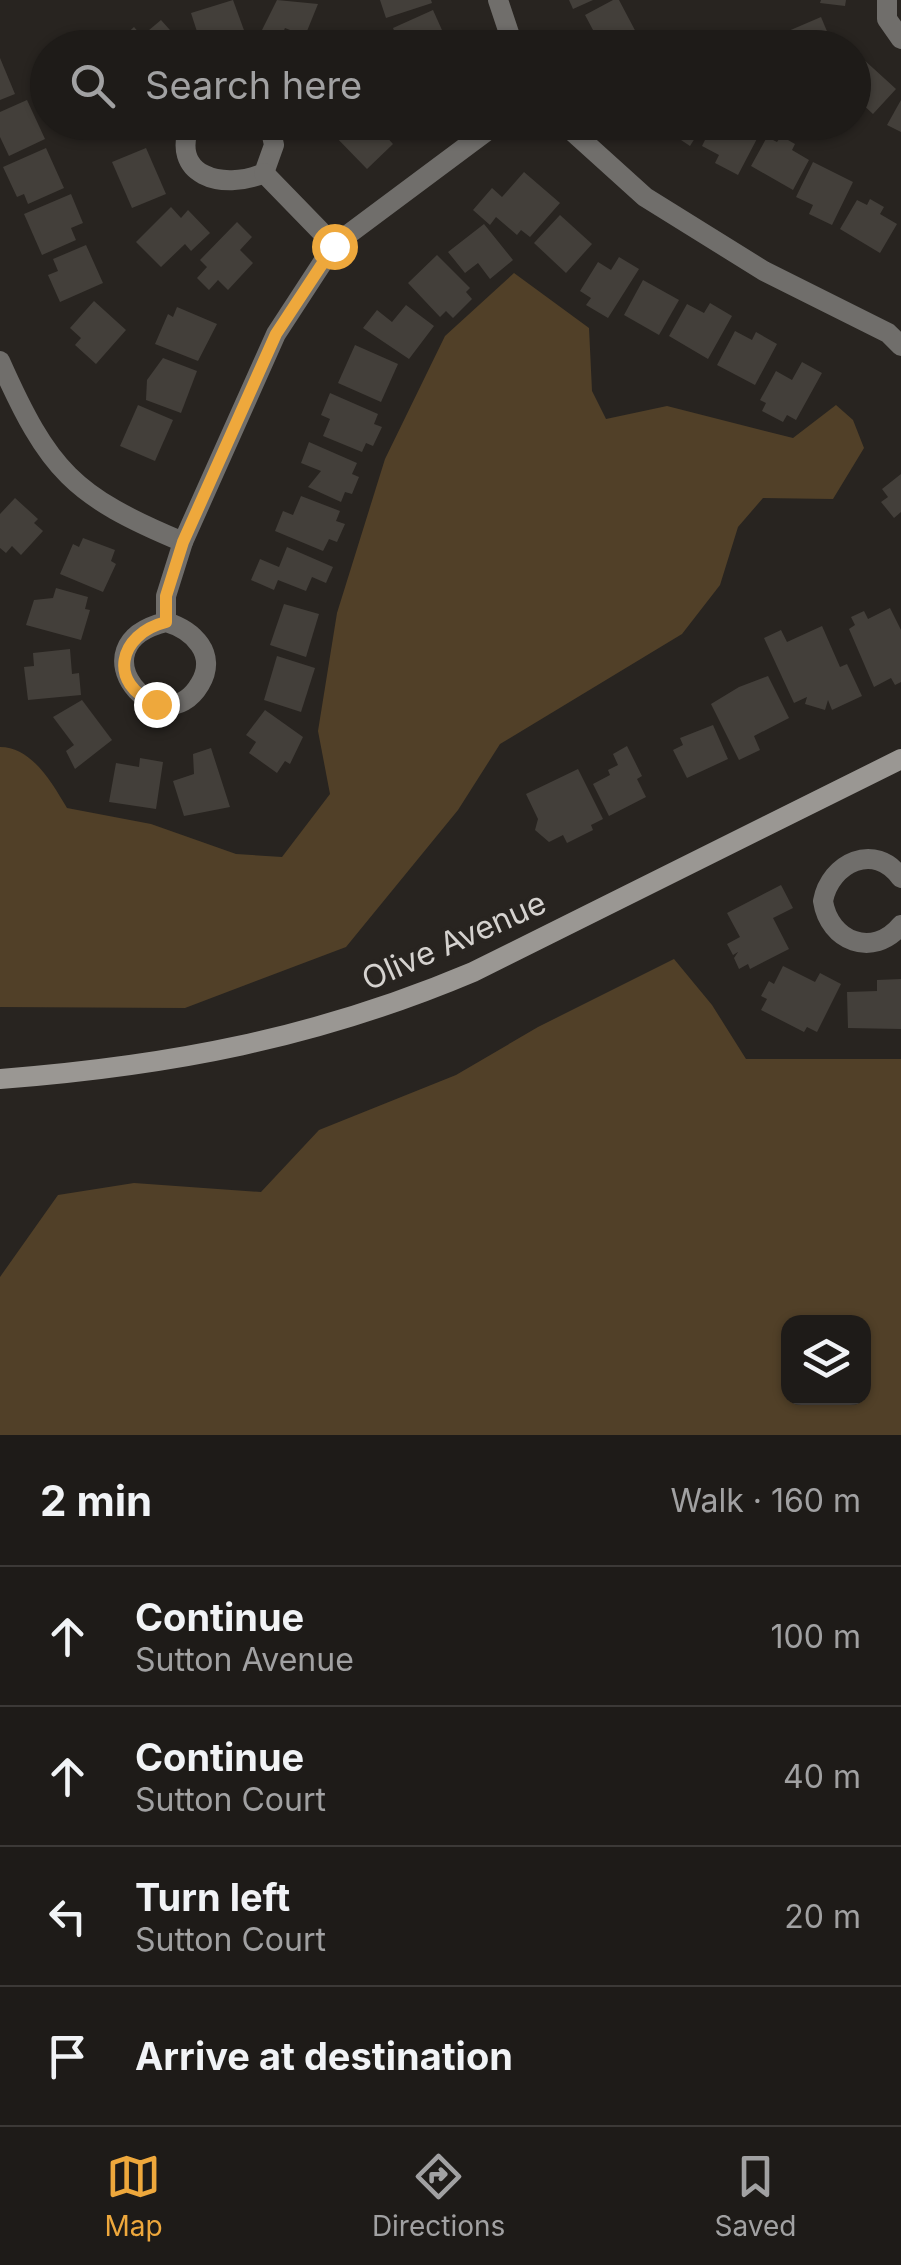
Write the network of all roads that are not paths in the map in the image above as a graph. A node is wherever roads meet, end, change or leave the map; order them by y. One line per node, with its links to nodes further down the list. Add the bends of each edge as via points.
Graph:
1 (498, 0): 3 (street)
2 (887, 0): 4 (street, via 888,19)
3 (508, 30)
4 (901, 39)
5 (187, 140): 9 (street, via 190,158 209,179 237,184)
6 (273, 140): 9 (street)
7 (474, 140): 10 (street)
8 (582, 140): 11 (street, via 645,197)
9 (264, 173): 10 (street)
10 (334, 246): 13 (street, via 276,334)
11 (901, 346)
12 (0, 362): 13 (street, via 28,422 61,470 118,515)
13 (183, 542): 14 (street, via 166,596)
14 (166, 622): 14 (street, via 132,640 124,666 144,699 170,704 194,693 205,656 192,633)
15 (901, 758): 18 (main road, Olive Avenue, via 474,972 401,1002 256,1045 160,1064)
16 (900, 873): 17 (street, via 873,859 844,864 823,900 832,928 856,943 882,940)
17 (901, 924)
18 (0, 1080)

